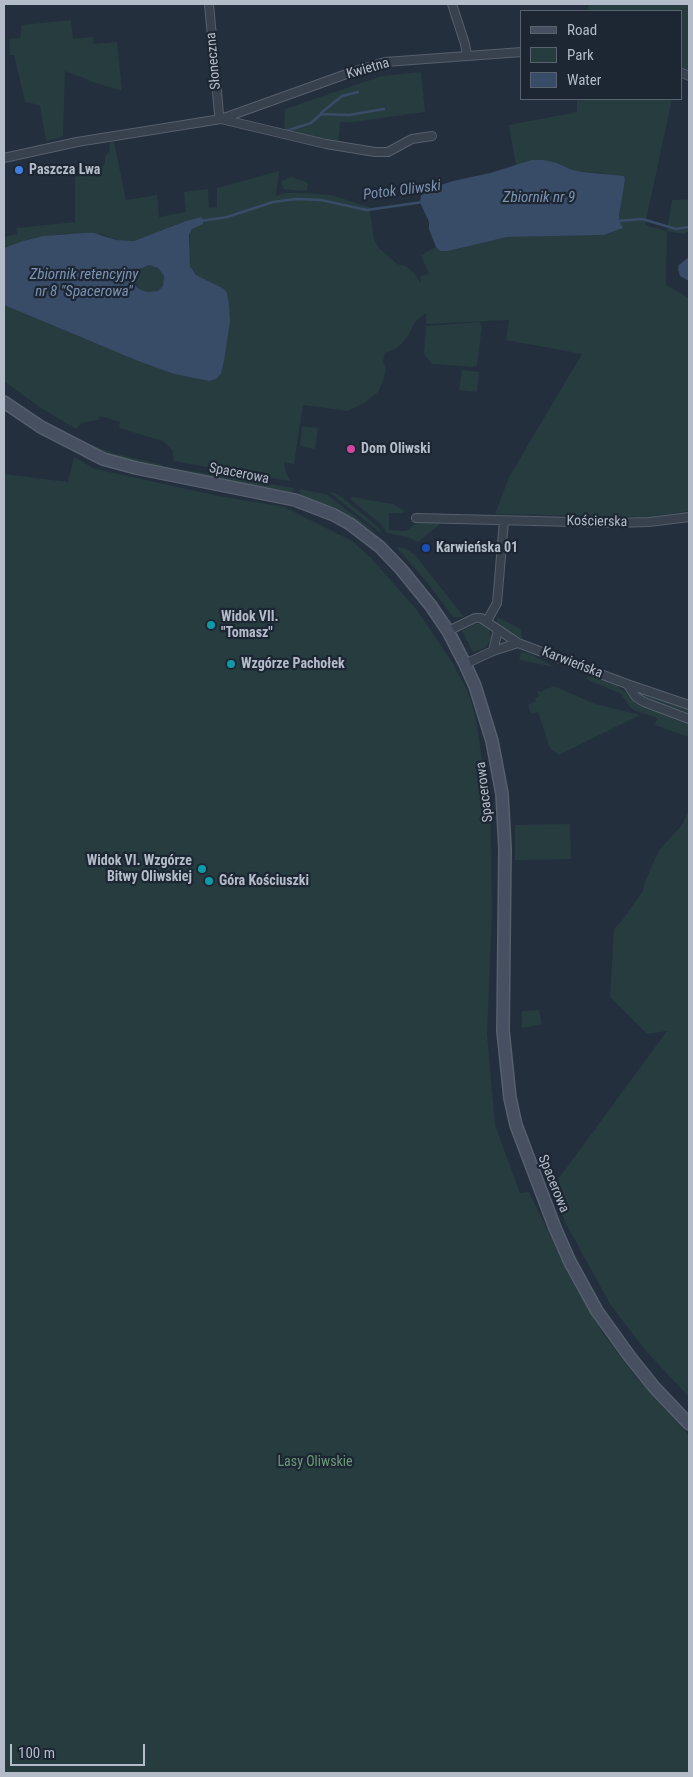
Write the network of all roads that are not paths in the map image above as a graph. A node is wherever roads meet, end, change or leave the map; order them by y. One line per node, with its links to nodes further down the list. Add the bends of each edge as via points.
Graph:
1 (209, 4): 5 (street, Słoneczna)
2 (452, 4): 4 (street)
3 (520, 52): 4 (street, Kwietna)
4 (467, 56): 5 (street, Kwietna, via 403,60 370,66)
5 (221, 119): 6 (street, Kwietna, via 375,152 388,152 412,140); 7 (street, Kwietna, via 77,142)
6 (432, 136)
7 (4, 158)
8 (5, 404): 14 (main road, Spacerowa, via 103,459 294,500 334,515 380,547 401,568)
9 (689, 517): 11 (street, Kościerska, via 630,523)
10 (416, 518): 11 (street, Kościerska)
11 (504, 521): 12 (street, via 497,603)
12 (487, 621): 13 (street, Karwieńska); 14 (street, via 475,618)
13 (498, 630): 15 (street, Karwieńska); 16 (street)
14 (448, 631): 17 (main road, Spacerowa)
15 (518, 643): 16 (street); 18 (street, Karwieńska)
16 (492, 651): 17 (street)
17 (465, 664): 21 (main road, Spacerowa, via 492,740 502,794 505,849 504,1031 510,1098 522,1146 570,1262 596,1310 630,1358)
18 (627, 684): 19 (street, Karwieńska); 20 (street, Karwieńska, via 644,702)
19 (689, 705)
20 (689, 719)
21 (689, 1424)

